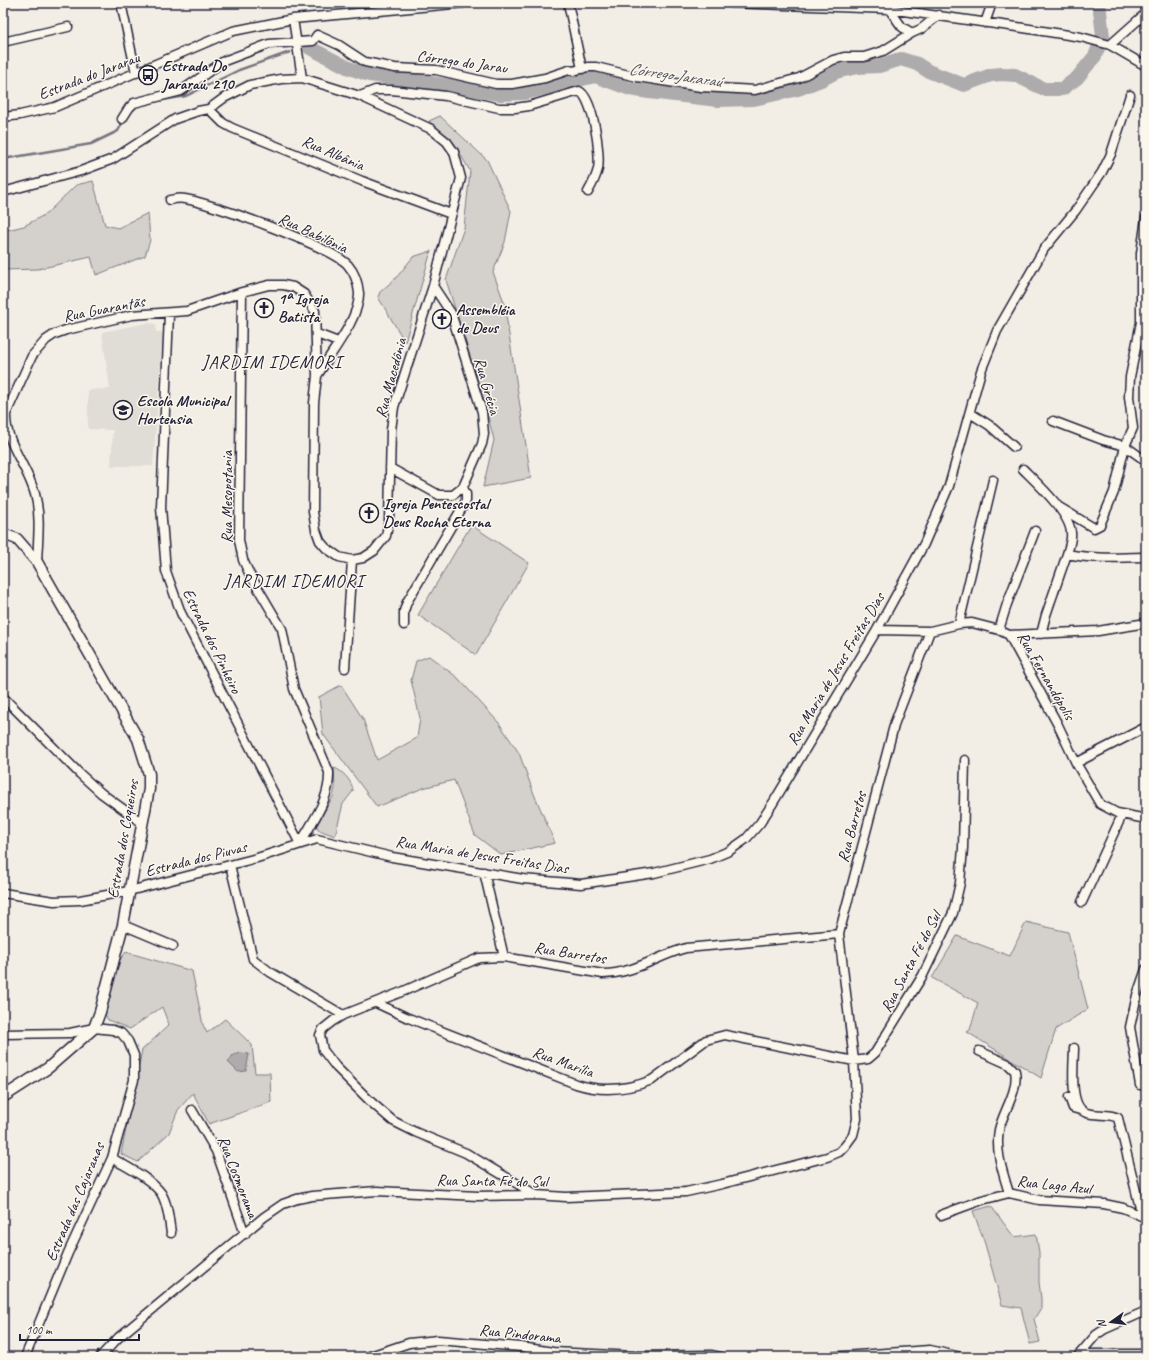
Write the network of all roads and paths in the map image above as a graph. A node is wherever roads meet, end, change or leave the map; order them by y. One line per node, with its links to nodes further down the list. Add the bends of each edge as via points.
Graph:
1 (121, 3): 19 (street)
2 (464, 3): 10 (street, Estrada do Jararau)
3 (568, 3): 18 (street)
4 (731, 3): 6 (street)
5 (992, 3): 11 (street)
6 (790, 4): 7 (street)
7 (889, 9): 9 (street); 13 (street, via 902,27)
8 (1146, 13): 16 (street)
9 (939, 15): 11 (street); 13 (street, Córrego do Jarau, via 921,30)
10 (293, 19): 15 (street); 19 (street, Estrada do Jararau, via 222,35)
11 (985, 23): 16 (street, via 1081,37)
12 (68, 27): 14 (street)
13 (912, 33): 18 (street, Córrego do Jarau, via 883,51 864,57 833,60 799,78 755,90 701,87 637,77 596,67)
14 (3, 42)
15 (297, 42): 18 (street, Córrego do Jarau, via 313,41 317,35 365,62 395,68 436,70 496,84 512,84); 20 (street); 25 (street, via 269,44 236,55 210,69 181,91 134,103)
16 (1106, 45): 17 (street)
17 (1146, 66)
18 (582, 69)
19 (136, 73): 24 (street, Estrada do Jararau, via 55,107)
20 (302, 78): 22 (street, Rua Macedônia); 23 (street, Rua Macedônia, via 250,85 230,94)
21 (1130, 95): 37 (street, Rua Maria de Jesus Freitas Dias, via 1102,172 1076,210 1044,249 997,331 981,371)
22 (360, 96): 27 (street, via 375,90 398,90 446,96 499,108 515,108 583,93 588,101 599,158 596,177); 29 (street, Rua Macedônia, via 419,122 447,142 454,152 461,178)
23 (209, 109): 26 (street, via 175,119 113,159 95,167); 29 (street, Rua Albânia, via 232,128)
24 (3, 117)
25 (122, 119)
26 (3, 192)
27 (588, 192)
28 (170, 200): 35 (street, Rua Babilônia, via 184,199 244,218 340,258 353,273 359,292 356,311)
29 (451, 214): 31 (street, Rua Macedônia)
30 (1146, 218): 39 (street, via 1141,253 1142,318 1130,376 1129,397 1133,428)
31 (433, 286): 42 (street, Rua Macedônia, via 394,407); 45 (street, Rua Grécia, via 451,313 484,424 482,444)
32 (242, 292): 33 (street, via 187,311); 34 (street, via 269,285 283,284 292,287 310,301 315,311); 69 (street, Rua Mesopotania, via 239,540 249,573 282,630 294,689 329,772 330,786 324,804)
33 (169, 314): 52 (street, Rua Guarantãs, via 132,315 66,330 46,340 32,356 6,414 6,420 9,440 36,494 39,518); 69 (street, Estrada dos Pinheiro, via 161,507 166,571 181,613)
34 (317, 334): 35 (street); 36 (street)
35 (338, 342): 36 (street, Rua Babilônia)
36 (317, 376): 51 (street, via 314,403 313,512 316,530 326,548 339,557)
37 (970, 413): 40 (street, via 989,425); 56 (street, Rua Maria de Jesus Freitas Dias, via 949,486 936,519)
38 (1052, 421): 39 (street)
39 (1125, 446): 41 (street); 46 (street, via 1114,492 1100,525 1094,528)
40 (1014, 447)
41 (1146, 460)
42 (390, 468): 45 (street, via 439,495 453,495); 51 (street, Rua Macedônia, via 389,520 386,536 374,551 363,558)
43 (1023, 469): 46 (street)
44 (992, 480): 54 (street)
45 (463, 487): 55 (street, via 466,501 407,602)
46 (1059, 507): 49 (street, via 1071,534)
47 (1036, 531): 57 (street)
48 (3, 534): 52 (street, Estrada dos Coqueiros, via 17,539)
49 (1067, 554): 50 (street, via 1105,558); 59 (street)
50 (1144, 557)
51 (352, 560): 61 (street)
52 (37, 562): 68 (street, Estrada dos Coqueiros, via 138,739 150,774)
53 (1146, 623): 59 (street, via 1098,631)
54 (959, 624): 57 (street, Rua Fernandópolis, via 972,623); 58 (street, Rua Fernandópolis)
55 (404, 625)
56 (877, 630): 58 (street, Rua Fernandópolis); 71 (street, Rua Maria de Jesus Freitas Dias, via 760,823 746,839 729,851 674,869 581,884 523,879)
57 (999, 630): 60 (street, Rua Fernandópolis)
58 (930, 631): 76 (street, Rua Barretos, via 895,722)
59 (1041, 634): 60 (street)
60 (1009, 635): 65 (street, Rua Fernandópolis)
61 (345, 668)
62 (3, 697): 68 (street, via 80,774)
63 (1146, 727): 65 (street)
64 (964, 760): 86 (street, Rua Santa Fé do Sul, via 964,848 954,913 923,976 875,1053 868,1059)
65 (1076, 763): 66 (street, Rua Fernandópolis, via 1100,804)
66 (1122, 815): 67 (street, Rua Fernandópolis); 74 (street)
67 (1146, 819)
68 (141, 822): 72 (street, Estrada dos Coqueiros)
69 (300, 844): 70 (street, Estrada dos Piuvas); 71 (street, Rua Maria de Jesus Freitas Dias, via 323,839 392,856)
70 (230, 865): 72 (street, Estrada dos Piuvas); 81 (street, via 253,959)
71 (484, 872): 78 (street)
72 (129, 891): 73 (street, Estrada dos Piuvas, via 80,900 54,901); 75 (street, Estrada dos Coqueiros)
73 (3, 893)
74 (1082, 902)
75 (123, 926): 77 (street); 82 (street, Estrada dos Coqueiros)
76 (839, 934): 78 (street, Rua Barretos, via 686,948 617,974 603,974); 86 (street, Rua Santa Fé do Sul)
77 (173, 946)
78 (504, 957): 80 (street, Rua Barretos, via 479,958)
79 (1146, 970): 87 (street, via 1137,994 1130,1027)
80 (376, 1003): 81 (street, Rua Barretos); 86 (street, Rua Marília, via 576,1084 603,1090 641,1085 652,1080 706,1040 725,1035)
81 (343, 1016): 94 (street, Rua Barretos, via 323,1029 320,1042 336,1067 371,1102 393,1121 466,1153)
82 (94, 1028): 83 (street, Estrada das Cajaranas, via 70,1033); 89 (street, Estrada dos Coqueiros, via 48,1068); 92 (street, Estrada das Cajaranas, via 121,1033 128,1040 134,1055 134,1080)
83 (3, 1034)
84 (1074, 1048): 91 (street, via 1073,1086)
85 (979, 1050): 93 (street, via 1008,1064 1015,1071 1016,1085 998,1136 999,1157)
86 (854, 1060): 94 (street, Rua Santa Fé do Sul, via 857,1119 854,1130 839,1152 686,1192 615,1196)
87 (1140, 1085)
88 (1069, 1096): 91 (street, via 1073,1108)
89 (3, 1098)
90 (192, 1110): 98 (street, Rua Cosmorama, via 216,1151)
91 (1080, 1110): 96 (street, Rua Lago Azul, via 1118,1118)
92 (112, 1158): 97 (street, via 150,1183 160,1193 165,1203); 102 (street, Estrada das Cajaranas)
93 (1009, 1194): 95 (street, Rua Lago Azul, via 982,1200); 96 (street, Rua Lago Azul, via 1039,1200 1104,1204 1123,1208)
94 (536, 1195): 98 (street, Rua Santa Fé do Sul, via 478,1196 376,1190 312,1196 283,1204)
95 (941, 1215)
96 (1144, 1217)
97 (171, 1233)
98 (245, 1234): 103 (street, Rua Santa Fé do Sul, via 174,1291)
99 (1146, 1310): 101 (street, via 1096,1335)
100 (1146, 1354): 101 (street)
101 (1078, 1356)
102 (25, 1357)
103 (100, 1357)
104 (367, 1357): 105 (street, Rua Pindorama, via 409,1343 438,1340 553,1352)
105 (721, 1357)
106 (828, 1357): 107 (street, via 930,1350)
107 (961, 1357)

